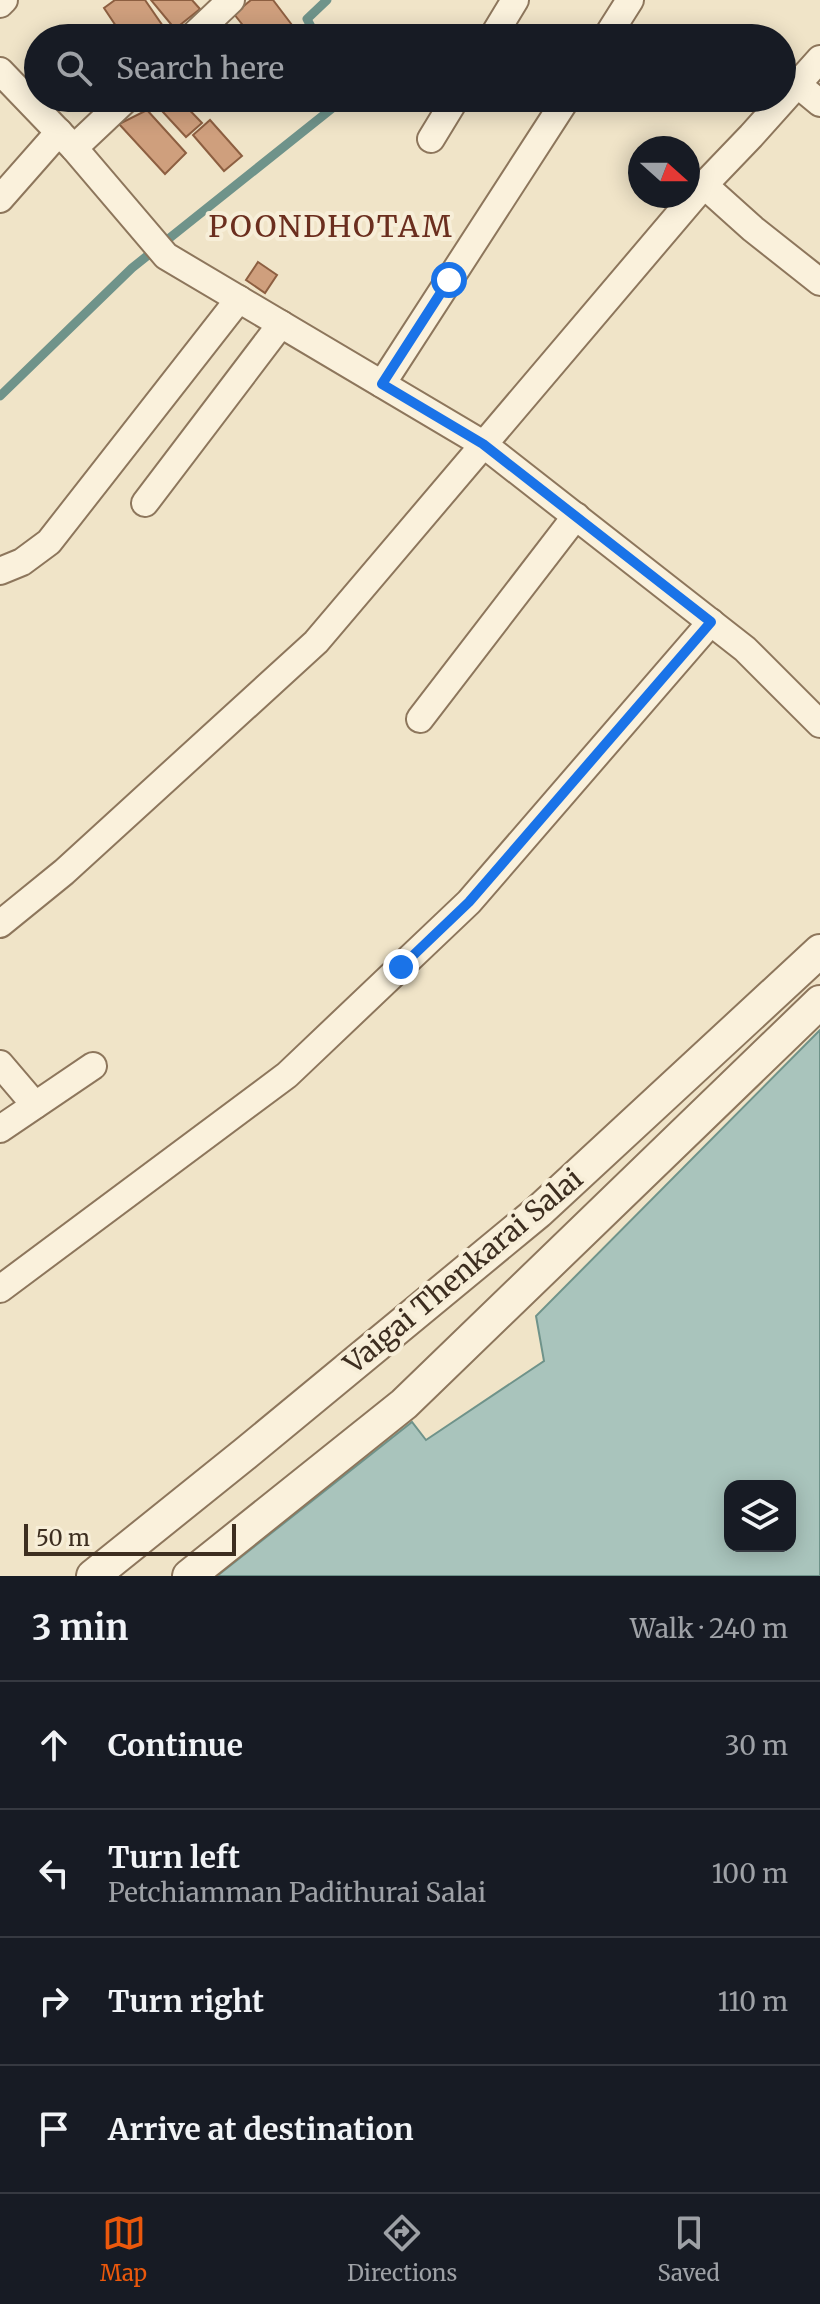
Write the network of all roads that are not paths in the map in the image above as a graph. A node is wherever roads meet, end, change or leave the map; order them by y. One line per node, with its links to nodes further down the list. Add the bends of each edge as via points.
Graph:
1 (231, 0): 4 (street)
2 (515, 0): 5 (street)
3 (630, 0): 6 (street)
4 (206, 24)
5 (500, 24)
6 (615, 24)
7 (820, 59): 9 (street)
8 (0, 71): 10 (street)
9 (797, 84): 11 (street)
10 (24, 96)
11 (820, 103)
12 (39, 112): 18 (street)
13 (107, 112): 18 (street)
14 (447, 112): 17 (street)
15 (558, 112): 24 (street)
16 (772, 112): 19 (street)
17 (431, 139)
18 (66, 140): 20 (street); 22 (street, via 166,256)
19 (704, 185): 21 (street); 25 (street)
20 (0, 199)
21 (820, 282)
22 (239, 299): 23 (street); 28 (street, via 49,542)
23 (281, 324): 24 (street); 26 (street)
24 (382, 384): 25 (street)
25 (483, 444): 27 (street); 32 (street, via 316,642)
26 (145, 503)
27 (576, 516): 29 (street); 30 (street)
28 (0, 571)
29 (711, 622): 31 (street); 39 (street, via 469,902 287,1075)
30 (420, 719)
31 (820, 724)
32 (0, 924)
33 (820, 951): 40 (street, Vaigai Thenkarai Salai, via 538,1212)
34 (820, 1002): 41 (street, Vaigai Thenkarai Salai, via 404,1404)
35 (0, 1064): 37 (street)
36 (93, 1066): 37 (street)
37 (35, 1105): 38 (street)
38 (0, 1129)
39 (0, 1289)
40 (93, 1576)
41 (189, 1576)

